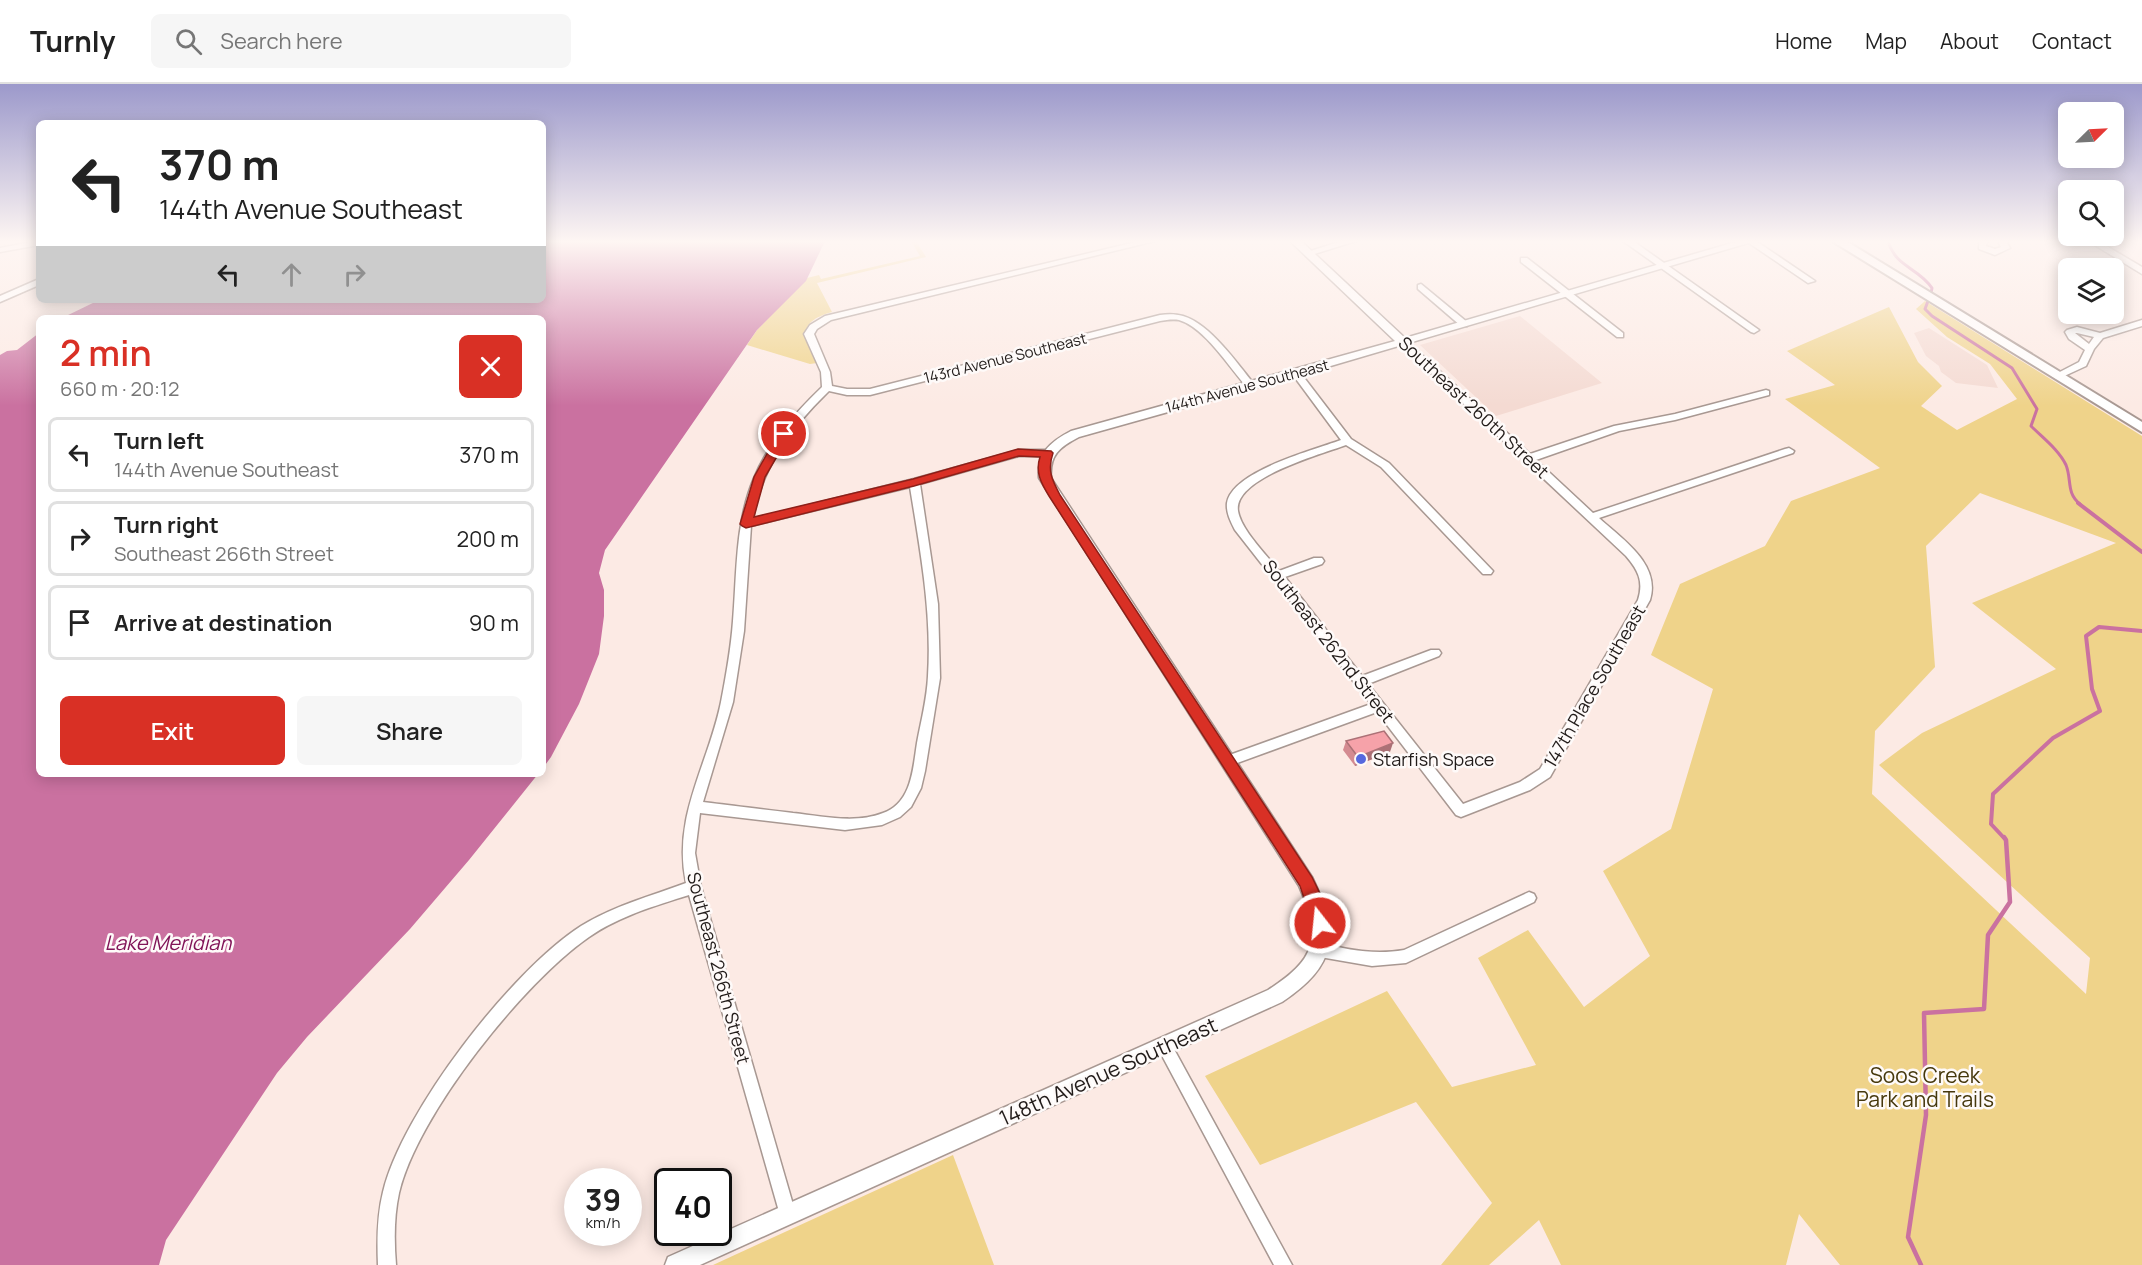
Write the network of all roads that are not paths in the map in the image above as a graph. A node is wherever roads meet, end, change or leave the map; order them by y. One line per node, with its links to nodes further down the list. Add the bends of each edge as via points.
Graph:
1 (916, 296): 20 (street, via 836,315 813,327 809,337 825,365)
2 (1354, 296): 8 (street, Southeast 260th Street)
3 (1432, 296): 10 (street)
4 (1561, 296): 10 (street, 144th Avenue Southeast)
5 (1571, 296): 12 (street)
6 (1705, 296): 11 (street)
7 (1927, 296): 18 (main road)
8 (1372, 313): 14 (street, Southeast 260th Street); 16 (street, via 1379,324 1378,336 1369,348)
9 (2142, 323): 13 (street)
10 (1464, 324): 14 (street, 144th Avenue Southeast)
11 (1754, 330)
12 (1620, 335)
13 (2100, 336): 15 (street); 15 (street, via 2070,332)
14 (1403, 342): 16 (street, 144th Avenue Southeast); 26 (street, Southeast 260th Street)
15 (2090, 349): 18 (street, via 2083,364)
16 (1356, 355): 17 (street, 144th Avenue Southeast)
17 (1296, 373): 19 (street, 144th Avenue Southeast); 23 (street)
18 (2057, 376): 22 (main road)
19 (1249, 384): 20 (street, 143rd Avenue Southeast, via 1202,330 1182,318 1160,318 870,392); 25 (street, 144th Avenue Southeast, via 1075,434)
20 (827, 388): 29 (street, Southeast 266th Street, via 784,434 760,477)
21 (1766, 393): 26 (street, via 1617,428)
22 (2142, 428)
23 (1347, 441): 31 (street, via 1385,465); 32 (street, Southeast 262nd Street, via 1262,474 1235,495 1233,513 1239,527)
24 (1789, 451): 28 (street)
25 (1047, 453): 27 (street, via 1018,453); 37 (street, via 1045,478 1055,496)
26 (1530, 458): 28 (street, Southeast 260th Street)
27 (914, 482): 29 (street); 38 (street, via 928,564 934,678 919,769 901,810 869,822 844,824)
28 (1591, 517): 33 (street, Southeast 260th Street, via 1630,553)
29 (746, 524): 38 (street, Southeast 266th Street, via 739,624 726,705)
30 (1318, 561): 32 (street)
31 (1487, 571)
32 (1277, 576): 35 (street, Southeast 262nd Street)
33 (1647, 579): 39 (street, 147th Place Southeast, via 1644,600 1545,773 1524,786)
34 (1435, 653): 35 (street)
35 (1360, 682): 36 (street, Southeast 262nd Street)
36 (1380, 706): 37 (street); 39 (street, Southeast 262nd Street)
37 (1229, 761): 42 (street, via 1306,882 1320,923)
38 (696, 807): 40 (street, Southeast 266th Street, via 689,842)
39 (1461, 811)
40 (694, 887): 44 (street, Southeast 266th Street); 45 (street, via 623,912 584,932 543,967 502,1012 437,1095 410,1144 392,1191)
41 (1529, 898): 42 (street, via 1406,956 1370,961)
42 (1320, 950): 43 (street, 148th Avenue Southeast, via 1304,976 1275,996)
43 (1164, 1045): 44 (street, 148th Avenue Southeast); 47 (street)
44 (788, 1215): 46 (street, 148th Avenue Southeast)
45 (387, 1265)
46 (676, 1265)
47 (1283, 1265)

